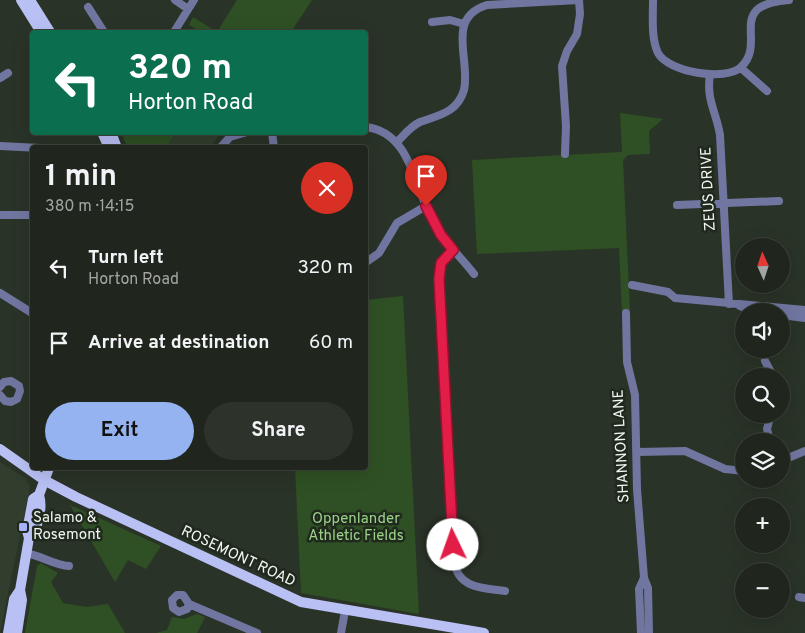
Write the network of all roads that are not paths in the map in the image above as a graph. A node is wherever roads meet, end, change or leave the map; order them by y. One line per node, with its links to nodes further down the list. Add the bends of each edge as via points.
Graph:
1 (21, 0): 12 (main road)
2 (30, 0): 13 (main road)
3 (175, 0): 9 (street)
4 (194, 0): 9 (street)
5 (579, 0): 11 (street, via 487,6 473,12); 27 (street, via 577,34 562,66)
6 (653, 0): 18 (street, via 655,43 662,58 674,67)
7 (789, 0): 16 (street, via 773,1 755,11 750,25 749,55)
8 (88, 7): 14 (street)
9 (188, 9): 15 (street)
10 (432, 22): 11 (street, via 450,20)
11 (464, 24): 23 (street, via 465,82 460,98 446,114 413,126)
12 (40, 30)
13 (49, 30)
14 (103, 30)
15 (175, 30)
16 (741, 68): 18 (street, via 727,75); 20 (street)
17 (8, 73): 19 (street)
18 (710, 74): 29 (street, ZEUS DRIVE, via 708,94 720,135)
19 (0, 78)
20 (767, 91)
21 (368, 129): 23 (street, via 385,133)
22 (233, 135): 24 (street)
23 (396, 142): 31 (street)
24 (222, 145)
25 (0, 146): 26 (street)
26 (30, 148)
27 (565, 154)
28 (779, 200): 29 (street)
29 (724, 203): 30 (street); 39 (street, ZEUS DRIVE)
30 (677, 205)
31 (426, 206): 34 (street); 35 (street, via 397,223 380,253)
32 (0, 215): 33 (street)
33 (30, 215)
34 (453, 250): 36 (street); 62 (street, via 441,263 439,279 454,566 465,583)
35 (368, 261)
36 (474, 274)
37 (632, 285): 39 (street, via 668,292 675,298)
38 (0, 293): 43 (street)
39 (729, 304): 40 (street)
40 (735, 305)
41 (790, 308): 42 (street)
42 (805, 310)
43 (30, 313)
44 (626, 313): 53 (street, SHANNON LANE, via 627,362 635,395)
45 (790, 316): 46 (street)
46 (805, 318)
47 (765, 361): 48 (street)
48 (769, 368)
49 (0, 387): 50 (street, via 6,381 13,381 20,391 17,399 11,402 4,401)
50 (0, 395)
51 (0, 449): 57 (main road, ROSEMONT ROAD)
52 (805, 451): 54 (street)
53 (638, 452): 56 (street, via 685,451 725,469); 60 (street, SHANNON LANE, via 637,489)
54 (790, 457)
55 (48, 470): 57 (main road)
56 (735, 470)
57 (44, 480): 58 (main road, via 39,495 33,499 26,531 29,538); 64 (main road, ROSEMONT ROAD, via 292,599)
58 (26, 553): 59 (street); 61 (main road)
59 (69, 566)
60 (644, 578): 70 (street, SHANNON LANE, via 639,589); 71 (street, SHANNON LANE, via 648,588)
61 (20, 590): 65 (main road, via 14,599); 66 (main road, via 22,600)
62 (505, 592)
63 (189, 604): 67 (street)
64 (345, 610): 68 (street); 69 (main road, ROSEMONT ROAD)
65 (8, 633)
66 (17, 633)
67 (256, 633)
68 (341, 633)
69 (484, 633)
70 (641, 633)
71 (649, 633)

